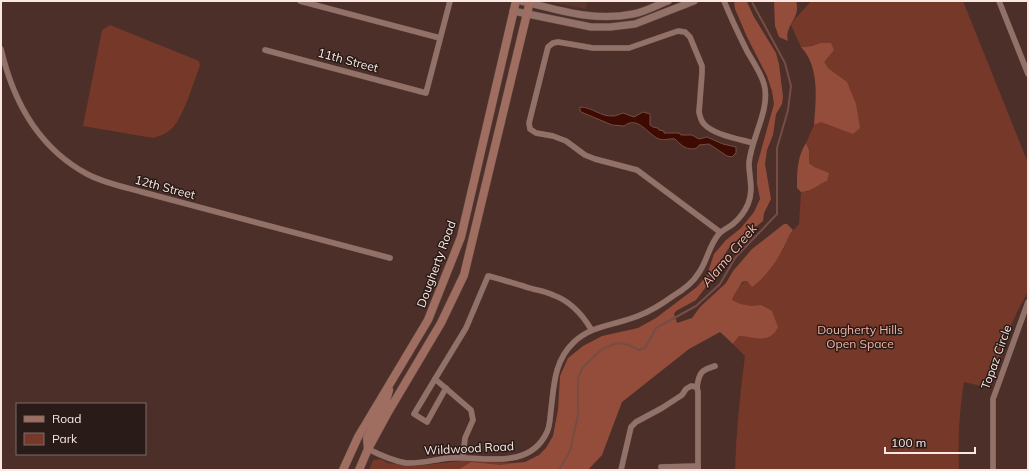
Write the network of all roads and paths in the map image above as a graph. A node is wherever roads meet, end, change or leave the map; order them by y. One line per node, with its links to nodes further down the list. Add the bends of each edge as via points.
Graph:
1 (300, 1): 12 (street)
2 (450, 1): 12 (street)
3 (516, 1): 10 (main road, Dougherty Road)
4 (521, 1): 9 (street)
5 (668, 1): 9 (street, via 635,14 604,18 584,16)
6 (694, 1): 11 (street, via 635,24 610,27 591,27)
7 (724, 1): 16 (street, Wildwood Road, via 764,84 764,107)
8 (999, 1): 15 (street)
9 (530, 2): 11 (main road, Dougherty Road)
10 (513, 11): 11 (street); 23 (main road, Dougherty Road, via 461,237 428,320)
11 (527, 14): 26 (main road, Dougherty Road, via 464,275 441,324)
12 (440, 38): 14 (street, 11th Street, via 426,93)
13 (1, 49): 18 (street, 12th Street, via 11,84 34,126 57,153 88,174 135,190)
14 (265, 50)
15 (1028, 74)
16 (753, 143): 17 (street, Wildwood Road, via 750,163 752,191 748,204 734,223); 17 (street, via 704,125 699,112 702,66 690,37 685,32 678,31 629,48 594,48 558,42 548,47 530,129 566,141 595,159 637,170)
17 (720, 232): 20 (street, Wildwood Road, via 710,245 699,274 688,286 637,317)
18 (390, 258)
19 (1028, 302): 33 (street, Topaz Circle, via 993,399)
20 (591, 329): 22 (street, via 578,310 553,294 488,276 466,328); 27 (street, Wildwood Road, via 567,349 559,362 553,383 547,432 536,446 516,458)
21 (715, 366): 24 (street, via 704,369 699,376)
22 (435, 379): 25 (street); 25 (street, via 414,414 427,422)
23 (390, 384): 26 (main road, via 386,401 367,438); 30 (main road, Dougherty Road, via 358,437)
24 (697, 387): 29 (street); 32 (street, via 686,388 667,405 631,427)
25 (446, 388): 27 (street, via 471,410 473,420 465,438)
26 (368, 449): 27 (street, Wildwood Road, via 390,459 417,463); 31 (main road, Dougherty Road)
27 (462, 457)
28 (661, 467): 29 (street)
29 (698, 468)
30 (343, 470)
31 (360, 470)
32 (621, 470)
33 (993, 470)

